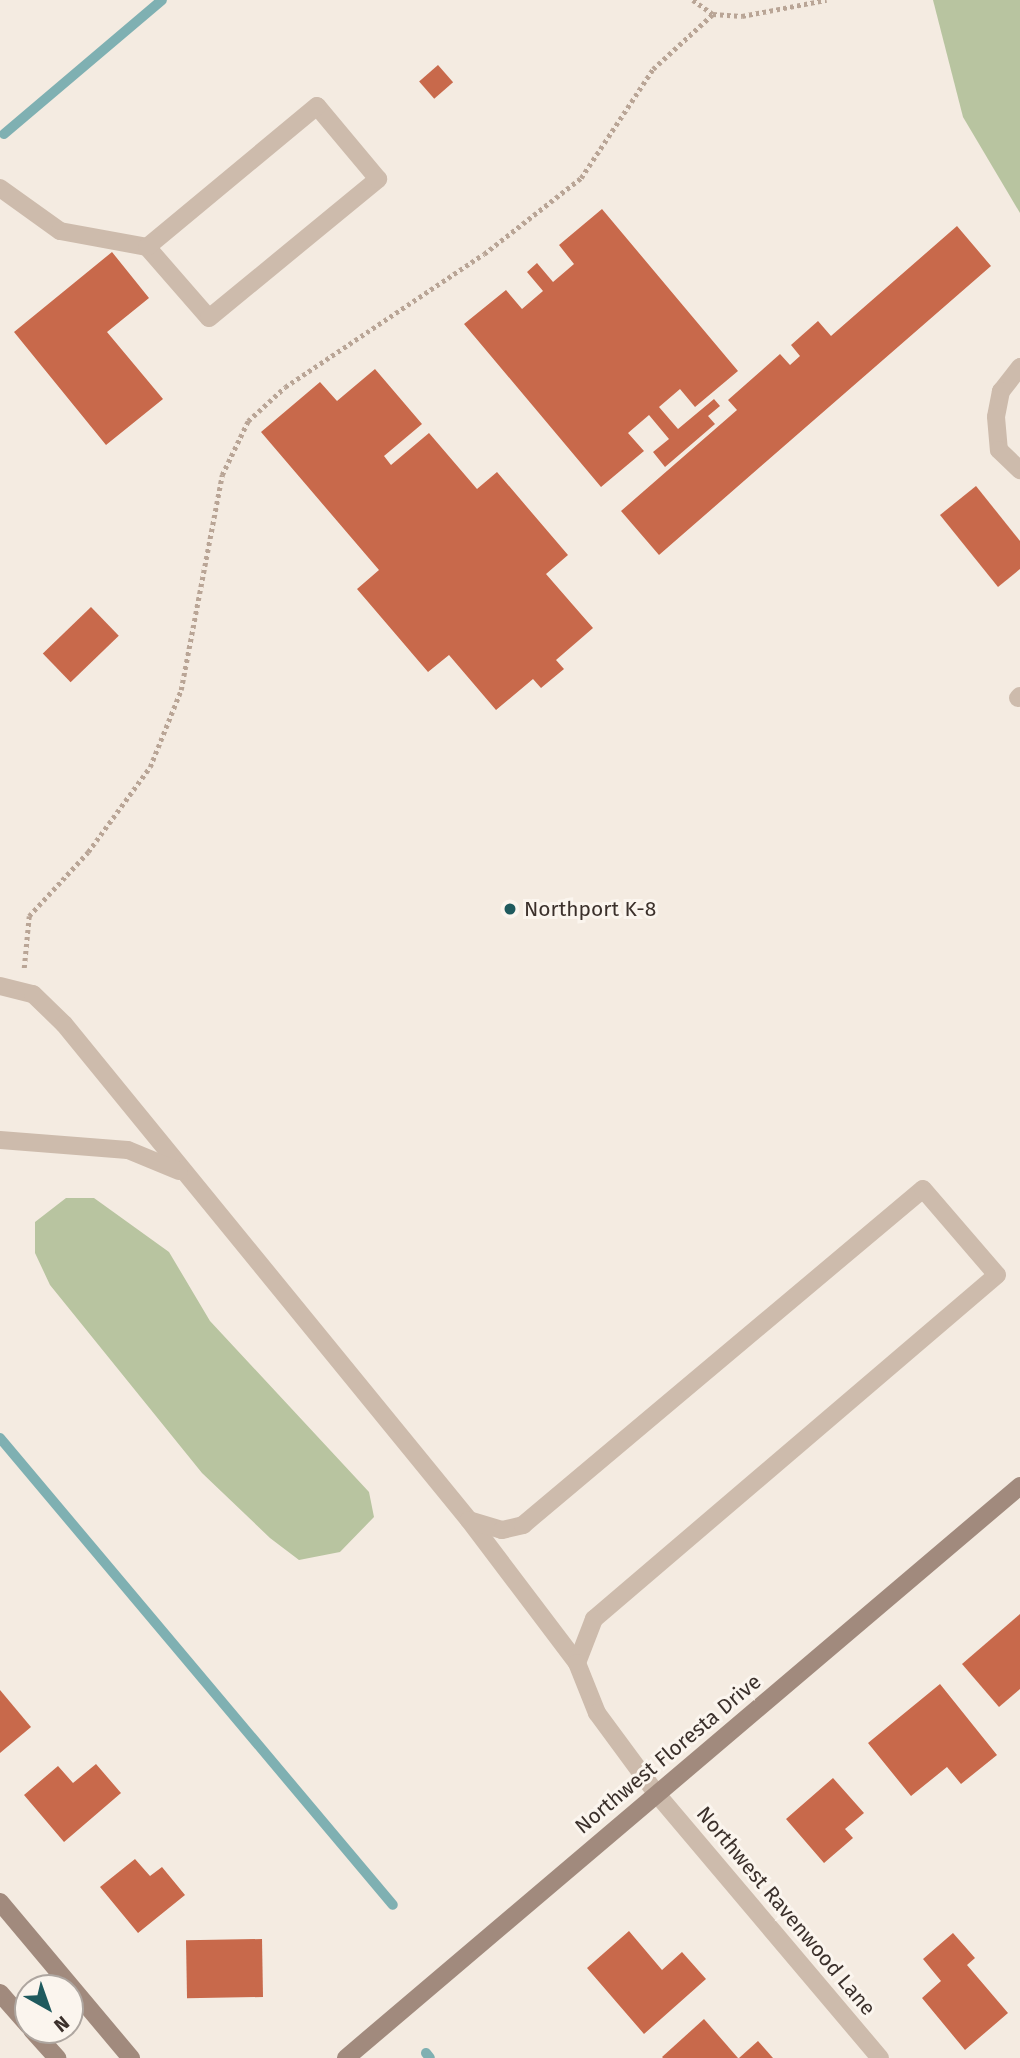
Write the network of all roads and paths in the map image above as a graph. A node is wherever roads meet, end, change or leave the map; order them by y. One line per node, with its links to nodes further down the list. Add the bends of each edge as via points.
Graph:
1 (693, 0): 3 (path)
2 (826, 0): 3 (path, via 765,14)
3 (713, 14): 9 (path, via 653,69 581,178 484,254 285,387 248,421 222,475 181,690 150,767 88,852 29,916 22,948)
4 (0, 188): 5 (street, via 60,231)
5 (147, 247): 5 (street, via 209,318 378,179 317,106)
6 (1020, 367): 7 (street, via 1001,391 996,417 999,450)
7 (1020, 470)
8 (0, 986): 9 (street)
9 (33, 993): 11 (street, Northwest Ravenwood Lane)
10 (0, 1140): 11 (street, via 128,1150)
11 (188, 1176): 13 (street, Northwest Ravenwood Lane)
12 (1020, 1486): 15 (street, Northwest Floresta Drive)
13 (469, 1520): 14 (street, Northwest Ravenwood Lane); 14 (street, via 502,1530 523,1525 923,1189 997,1275 594,1619)
14 (577, 1663): 15 (street, Northwest Ravenwood Lane, via 597,1713)
15 (656, 1793): 22 (street, Northwest Floresta Drive); 23 (street, Northwest Ravenwood Lane)
16 (0, 1902): 21 (street)
17 (0, 1993): 18 (street)
18 (14, 2009)
19 (44, 2044): 20 (street)
20 (57, 2058)
21 (131, 2058)
22 (346, 2058)
23 (880, 2058)

